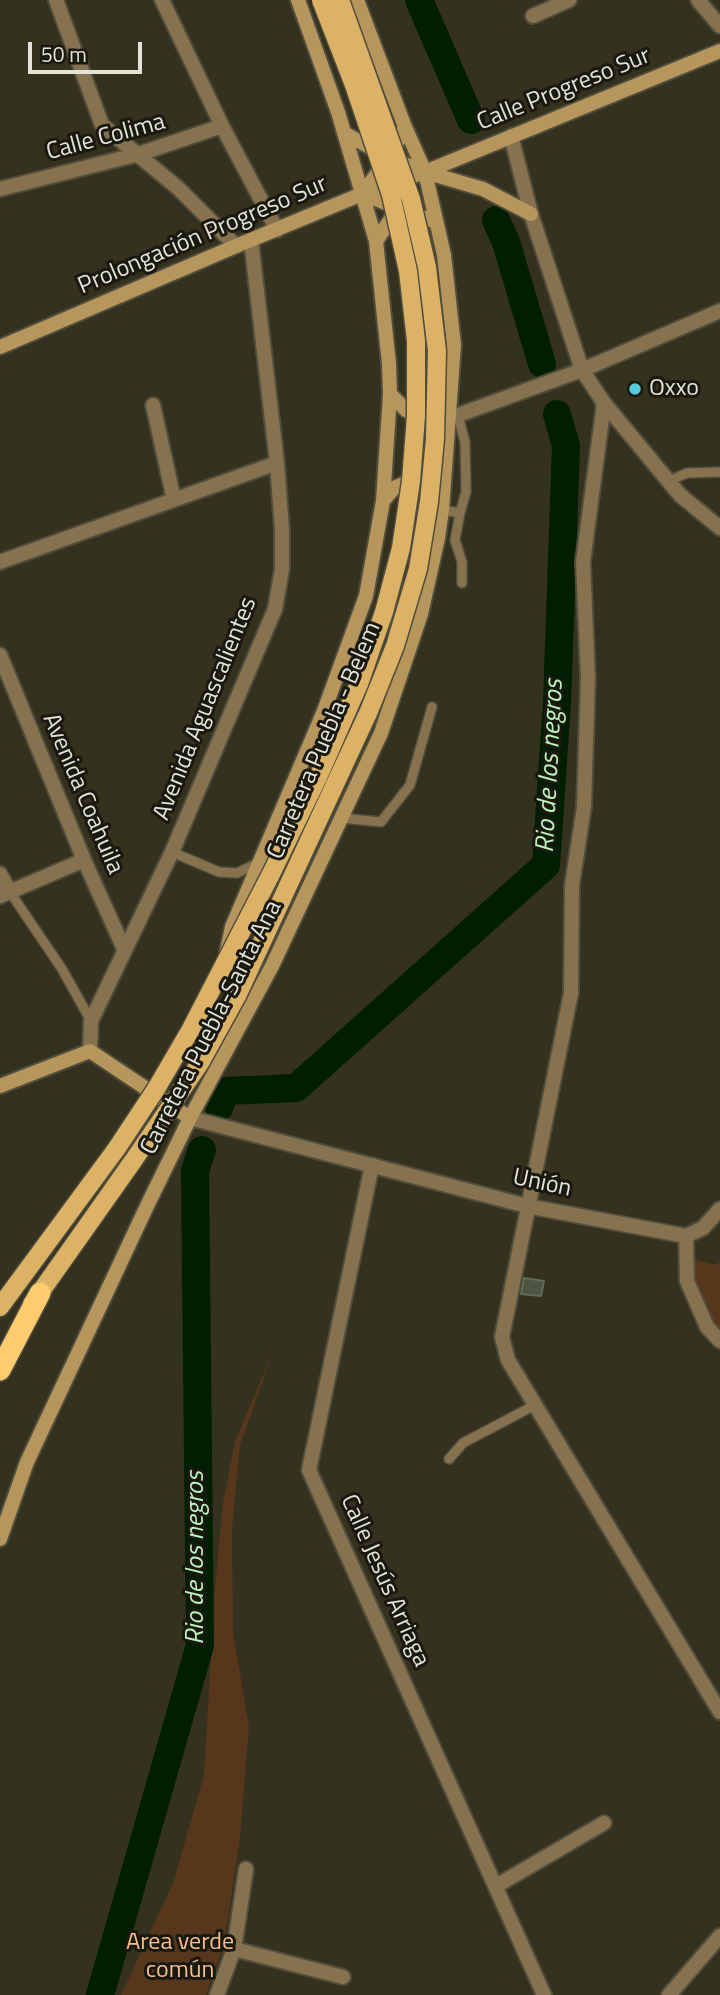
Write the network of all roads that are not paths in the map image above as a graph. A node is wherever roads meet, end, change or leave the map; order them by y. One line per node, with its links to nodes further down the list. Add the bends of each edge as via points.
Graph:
1 (56, 0): 18 (street, via 102,125)
2 (162, 0): 14 (street)
3 (298, 0): 13 (street, Carretera Puebla - Belem)
4 (321, 0): 56 (main road, Carretera Puebla - Belem, bridge, via 391,195 408,271 416,341 411,481 401,548 359,684)
5 (340, 0): 65 (main road, Carretera Puebla - Belem, bridge, via 411,199 427,267 437,351 435,439 418,569 369,711 243,984 200,1063)
6 (357, 0): 11 (street, Carretera Puebla-Santa Ana)
7 (569, 0): 9 (street)
8 (698, 0): 10 (street)
9 (533, 16)
10 (720, 26)
11 (372, 40): 13 (street); 15 (street, Carretera Puebla-Santa Ana)
12 (720, 51): 17 (street, Calle Progreso Sur)
13 (319, 60): 16 (street, Carretera Puebla - Belem)
14 (222, 127): 18 (street, Calle Colima); 26 (street)
15 (405, 127): 19 (street); 20 (street, Carretera Puebla-Santa Ana)
16 (345, 134): 19 (street); 22 (street, Carretera Puebla - Belem)
17 (511, 136): 20 (street, Calle Progreso Sur); 24 (street)
18 (139, 154): 21 (street, Calle Colima); 29 (street)
19 (389, 158): 20 (street); 22 (street)
20 (425, 173): 22 (street, Prolongación Progreso Sur); 23 (street); 24 (street, via 483,189); 25 (street, Carretera Puebla-Santa Ana)
21 (0, 189)
22 (362, 194): 23 (street); 26 (street, Prolongación Progreso Sur); 28 (street, Carretera Puebla - Belem)
23 (398, 208): 25 (street); 28 (street)
24 (531, 214): 32 (street)
25 (436, 222): 36 (street, Carretera Puebla-Santa Ana, via 454,345)
26 (276, 230): 27 (street, Prolongación Progreso Sur)
27 (251, 240): 29 (street, Prolongación Progreso Sur); 37 (street, Avenida Aguascalientes)
28 (376, 241): 33 (street, Carretera Puebla - Belem)
29 (236, 246): 31 (street, Prolongación Progreso Sur)
30 (720, 311): 32 (street)
31 (0, 347)
32 (582, 370): 34 (street); 36 (street)
33 (390, 394): 36 (street, via 425,420); 41 (street, Carretera Puebla - Belem)
34 (604, 403): 39 (street); 62 (street, via 583,562 584,807 572,885 570,993)
35 (153, 405): 40 (street)
36 (454, 417): 42 (street, Carretera Puebla-Santa Ana); 43 (lane, via 465,442 466,492)
37 (276, 463): 40 (street); 50 (street, Avenida Aguascalientes, via 282,569 275,609)
38 (720, 472): 39 (lane, via 687,473)
39 (669, 481): 44 (street)
40 (174, 500): 45 (street)
41 (383, 501): 42 (street, via 394,488 419,482 440,496); 52 (street, Carretera Puebla - Belem, via 366,596)
42 (442, 507): 43 (lane); 49 (street, Carretera Puebla-Santa Ana, via 421,614 381,733)
43 (460, 513): 46 (lane, via 455,540 463,562)
44 (720, 528)
45 (0, 562)
46 (462, 583)
47 (0, 655): 51 (street, Avenida Coahuila)
48 (432, 707): 49 (lane, via 410,785 381,822)
49 (341, 818): 60 (street, Carretera Puebla-Santa Ana, via 272,966)
50 (172, 852): 52 (lane, via 219,872 237,873); 55 (street, Avenida Aguascalientes)
51 (84, 860): 54 (street); 55 (street, Avenida Coahuila)
52 (261, 862): 56 (street, Carretera Puebla - Belem, via 232,927)
53 (0, 874): 54 (street)
54 (5, 894): 57 (lane, via 62,969)
55 (124, 949): 57 (street, Avenida Aguascalientes)
56 (223, 968): 66 (main road, Carretera Puebla - Belem, bridge, via 156,1089)
57 (91, 1021): 58 (street, Avenida Aguascalientes)
58 (90, 1051): 59 (street); 60 (street)
59 (0, 1086)
60 (191, 1118): 61 (street, Unión); 72 (street, Carretera Puebla-Santa Ana, via 27,1461)
61 (372, 1165): 62 (street, Unión); 76 (street, Calle Jesús Arriaga, via 309,1470)
62 (527, 1206): 64 (street, Unión); 70 (street, via 502,1337 508,1360)
63 (720, 1209): 64 (street, via 703,1228)
64 (686, 1236): 67 (street, via 687,1281 707,1327)
65 (40, 1293): 68 (main road, Carretera Puebla - Belem); 69 (highway)
66 (0, 1307)
67 (720, 1341)
68 (0, 1350)
69 (0, 1370)
70 (534, 1405): 71 (lane, via 463,1443); 73 (street)
71 (449, 1459)
72 (0, 1539)
73 (720, 1713)
74 (604, 1823): 76 (street)
75 (246, 1869): 78 (street)
76 (496, 1886): 81 (street, Calle Jesús Arriaga)
77 (720, 1936): 82 (street)
78 (234, 1948): 79 (street); 80 (street)
79 (343, 1977)
80 (217, 1995)
81 (544, 1995)
82 (669, 1995)

